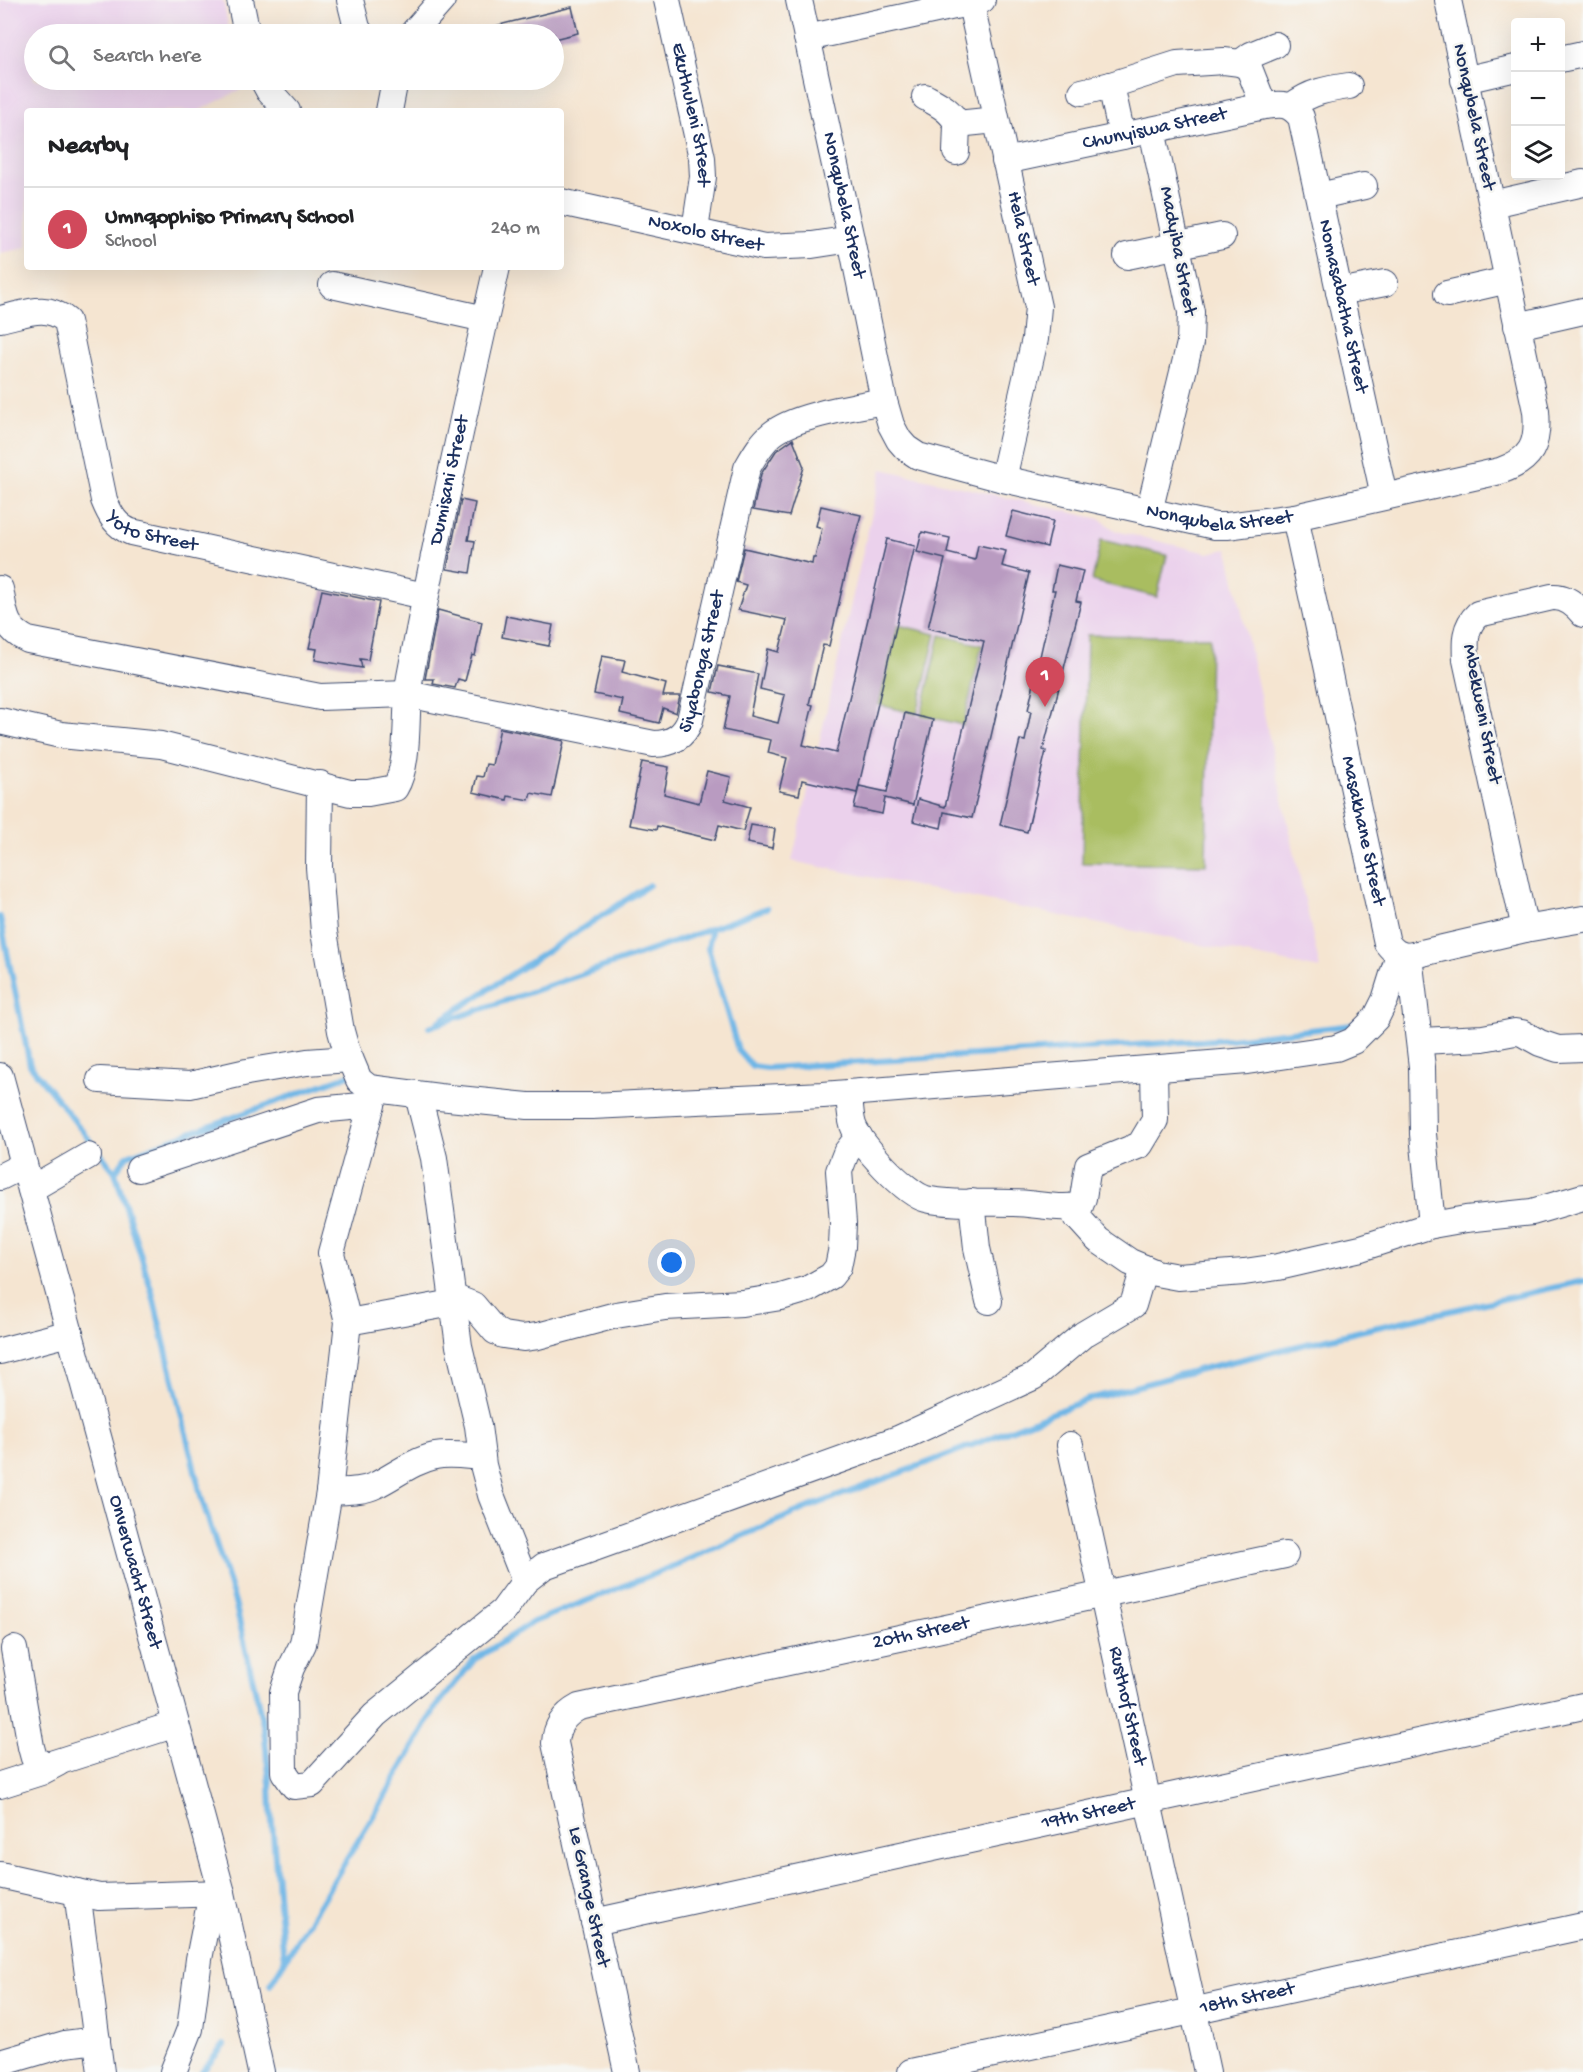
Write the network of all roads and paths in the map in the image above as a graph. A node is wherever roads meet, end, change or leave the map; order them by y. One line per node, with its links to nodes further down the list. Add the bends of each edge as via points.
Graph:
1 (240, 0): 8 (street)
2 (350, 0): 9 (street)
3 (442, 0): 10 (street)
4 (667, 0): 39 (street, Ekuthuleni Street, via 702,158)
5 (799, 0): 11 (street, Nonqubela Street)
6 (1448, 0): 17 (street, Nonqubela Street)
7 (974, 1): 11 (street); 28 (street, Hela Street)
8 (245, 24)
9 (356, 24)
10 (419, 24)
11 (807, 38): 41 (street, Nonqubela Street)
12 (1275, 45): 15 (street)
13 (1583, 54): 14 (street)
14 (1565, 58)
15 (1240, 63): 18 (street, via 1177,64); 24 (street, via 1249,68)
16 (1511, 69): 17 (street)
17 (1464, 80): 38 (street, Nonqubela Street)
18 (1111, 85): 22 (street); 31 (street)
19 (1349, 86): 27 (street, via 1309,95)
20 (269, 90): 25 (street)
21 (393, 90): 26 (street)
22 (1082, 92)
23 (925, 97): 29 (street, via 945,109)
24 (1263, 106): 27 (street, Chunyiswa Street, via 1282,104); 30 (street, Chunyiswa Street)
25 (284, 108)
26 (390, 108)
27 (1296, 112): 36 (street, Nomasabatha Street)
28 (996, 120): 29 (street); 33 (street, Hela Street)
29 (957, 124): 32 (street)
30 (1152, 130): 31 (street, Chunyiswa Street); 42 (street, Madyiba Street)
31 (1122, 136): 33 (street, Chunyiswa Street)
32 (956, 152)
33 (1005, 161): 55 (street, Hela Street, via 1038,307 1035,339)
34 (1583, 183): 38 (street)
35 (1364, 186): 36 (street)
36 (1318, 196): 48 (street, Nomasabatha Street)
37 (564, 203): 39 (street, Noxolo Street)
38 (1492, 204): 45 (street, Nonqubela Street)
39 (695, 230): 41 (street, Noxolo Street, via 764,247)
40 (1222, 236): 42 (street)
41 (851, 239): 54 (street, Nonqubela Street)
42 (1178, 246): 43 (street); 57 (street, Madyiba Street, via 1191,312 1191,334)
43 (1127, 256)
44 (495, 270): 52 (street, Dumisani Street)
45 (1508, 280): 49 (street); 53 (street, Nonqubela Street)
46 (1385, 283): 48 (street)
47 (332, 285): 52 (street)
48 (1340, 292): 56 (street, Nomasabatha Street)
49 (1447, 294)
50 (1583, 311): 53 (street)
51 (0, 319): 60 (street, Yoto Street, via 43,309 67,321 104,500 120,528)
52 (485, 319): 60 (street, Dumisani Street)
53 (1517, 326): 56 (street, Nonqubela Street, via 1538,429 1530,452 1500,471)
54 (884, 401): 55 (street, Nonqubela Street, via 899,440 912,452); 62 (street, Siyabonga Street, via 795,421 774,432 747,468 690,720 678,738 654,744)
55 (1003, 479): 57 (street, Nonqubela Street)
56 (1384, 496): 58 (street, Nonqubela Street)
57 (1149, 512): 58 (street, Nonqubela Street, via 1215,526)
58 (1296, 517): 67 (street, Masakhane Street, via 1387,943 1393,951)
59 (0, 589): 62 (street, via 8,624 28,640 320,698)
60 (425, 596): 62 (street, Dumisani Street)
61 (1583, 614): 66 (street, Mbekweni Street, via 1567,600 1552,597 1478,614 1467,630 1466,660)
62 (407, 694): 64 (street, Dumisani Street, via 401,772 395,788 368,794)
63 (0, 722): 64 (street, via 62,735 161,745)
64 (320, 784): 70 (street, via 319,867 324,932 341,1031)
65 (1583, 919): 66 (street)
66 (1526, 929): 67 (street)
67 (1404, 955): 68 (street); 71 (street, via 1376,1018 1353,1041 1336,1048 1247,1061)
68 (1420, 1041): 69 (street, via 1515,1032 1558,1049); 85 (street, via 1423,1134)
69 (1583, 1048)
70 (350, 1059): 73 (street, via 247,1072 190,1085); 76 (street, via 362,1084)
71 (1154, 1070): 74 (street); 84 (street, via 1155,1120 1140,1145 1088,1166)
72 (0, 1076): 81 (street, Onverwacht Street)
73 (100, 1080)
74 (849, 1093): 75 (street, via 592,1106 528,1106); 77 (street, via 854,1127)
75 (418, 1095): 76 (street); 87 (street, via 434,1158)
76 (374, 1097): 79 (street, via 318,1110); 89 (street, via 331,1253)
77 (860, 1136): 83 (street, via 885,1168 918,1196 935,1201); 87 (street, via 846,1153 839,1171 843,1223 837,1267 831,1276 808,1289 781,1297 655,1309 523,1338 495,1331 473,1305)
78 (88, 1156): 81 (street)
79 (139, 1169)
80 (0, 1177): 81 (street)
81 (28, 1177): 90 (street, Onverwacht Street)
82 (1583, 1197): 85 (street, via 1532,1212)
83 (972, 1202): 84 (street, via 1032,1203 1062,1209 1077,1206); 88 (street)
84 (1077, 1214): 86 (street, via 1098,1240)
85 (1432, 1225): 86 (street, via 1361,1248 1278,1268 1178,1277)
86 (1144, 1268): 96 (street, via 1133,1305 1084,1334 1033,1377 898,1439 544,1566)
87 (452, 1300): 89 (street); 93 (street)
88 (989, 1301)
89 (348, 1322): 94 (street)
90 (70, 1333): 91 (street); 101 (street, Onverwacht Street)
91 (0, 1351)
92 (1070, 1445): 97 (street, Rusthof Street)
93 (482, 1457): 94 (street, via 435,1456 374,1486); 96 (street, via 491,1495)
94 (330, 1492): 96 (street, via 303,1644 283,1692 284,1772 294,1786 312,1784 375,1715 503,1611)
95 (1285, 1555): 97 (street, 20th Street)
96 (525, 1581)
97 (1103, 1593): 100 (street, 20th Street, via 579,1707); 104 (street, Rusthof Street)
98 (14, 1649): 102 (street, via 34,1758 43,1765)
99 (1583, 1706): 104 (street, 19th Street)
100 (561, 1722): 108 (street, Le Grange Street, via 555,1743)
101 (176, 1724): 102 (street); 107 (street, Onverwacht Street)
102 (63, 1760): 103 (street, via 41,1772)
103 (0, 1785)
104 (1148, 1801): 108 (street, 19th Street); 110 (street, Rusthof Street)
105 (0, 1875): 106 (street)
106 (77, 1893): 107 (street, via 99,1897); 111 (street)
107 (217, 1893): 114 (street, via 199,1959 190,2029); 115 (street, Onverwacht Street)
108 (594, 1922): 116 (street, Le Grange Street)
109 (1583, 1926): 110 (street, 18th Street)
110 (1194, 2010): 117 (street, 18th Street); 118 (street, Rusthof Street)
111 (97, 2040): 112 (street, via 65,2044); 113 (street)
112 (0, 2063)
113 (101, 2072)
114 (173, 2072)
115 (261, 2072)
116 (627, 2072)
117 (911, 2072)
118 (1207, 2072)

